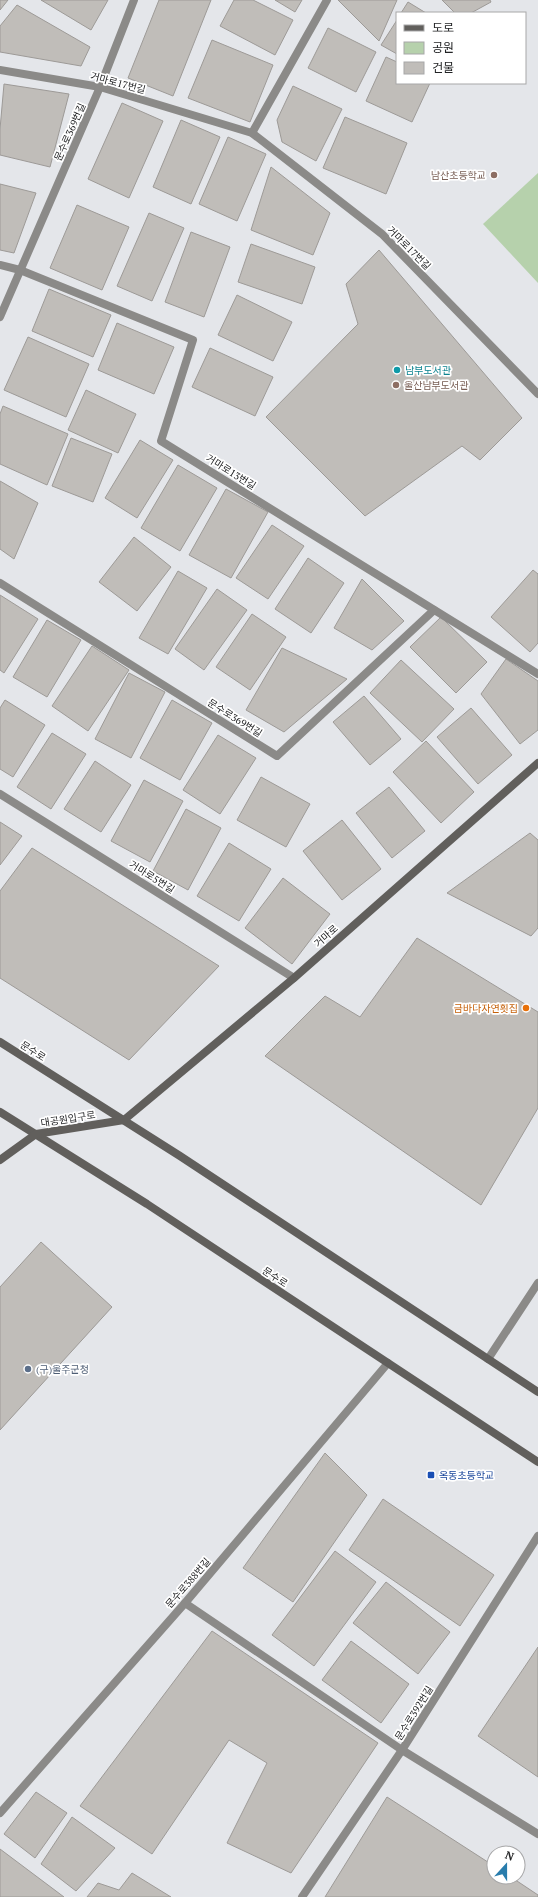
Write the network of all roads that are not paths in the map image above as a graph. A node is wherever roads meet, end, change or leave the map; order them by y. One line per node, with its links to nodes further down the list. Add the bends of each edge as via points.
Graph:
1 (134, 0): 4 (street, 문수로369번길)
2 (327, 0): 5 (street)
3 (0, 70): 4 (street, 거마로17번길)
4 (100, 86): 5 (street, 거마로17번길); 7 (street, 문수로369번길)
5 (252, 133): 9 (street, 거마로17번길, via 382,234)
6 (0, 265): 7 (street)
7 (20, 270): 8 (street, 문수로369번길); 11 (street, 거마로13번길, via 193,340 161,441)
8 (0, 317)
9 (538, 394)
10 (0, 583): 11 (street, 문수로369번길, via 277,756)
11 (434, 610): 12 (street, 거마로13번길)
12 (538, 674)
13 (538, 763): 15 (main road, 거마로)
14 (0, 794): 15 (street, 거마로5번길)
15 (294, 978): 18 (main road, 거마로)
16 (0, 1042): 18 (main road, 문수로)
17 (0, 1112): 19 (main road, 문수로)
18 (124, 1120): 19 (main road, 대공원입구로); 22 (main road, 문수로)
19 (36, 1134): 20 (main road, 대공원입구로); 23 (main road, 문수로, via 148,1204)
20 (0, 1160)
21 (538, 1283): 22 (street)
22 (488, 1359): 24 (main road, 문수로)
23 (388, 1363): 25 (main road, 문수로); 27 (street, 문수로388번길)
24 (538, 1392)
25 (538, 1462)
26 (538, 1536): 28 (street, 문수로392번길)
27 (185, 1603): 28 (street); 29 (street, 문수로388번길)
28 (402, 1750): 30 (street); 31 (street, 문수로392번길)
29 (0, 1813)
30 (538, 1834)
31 (302, 1897)

